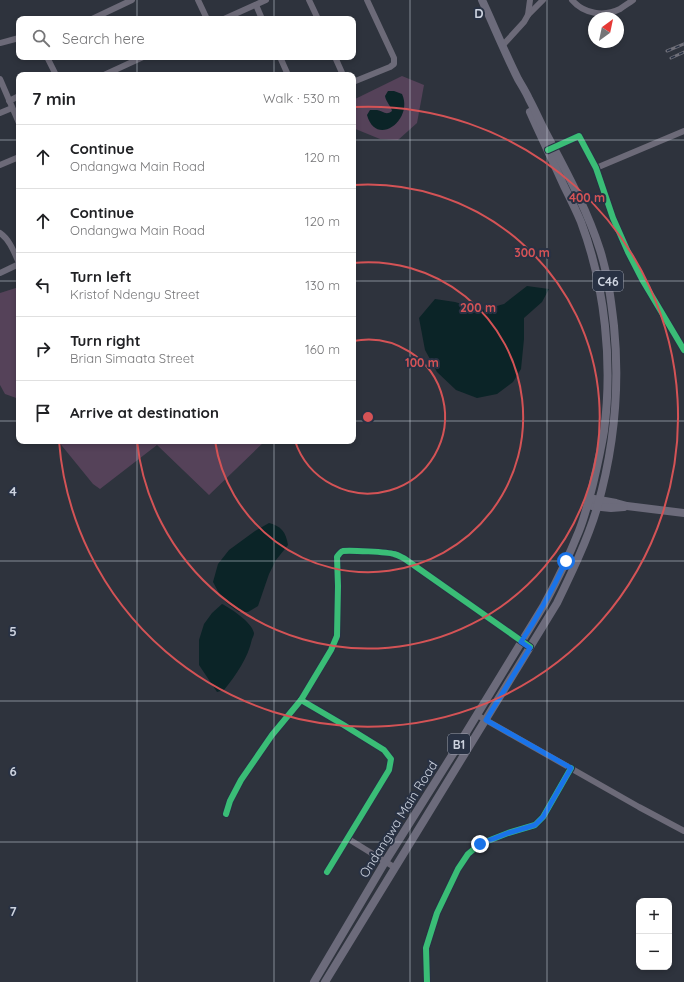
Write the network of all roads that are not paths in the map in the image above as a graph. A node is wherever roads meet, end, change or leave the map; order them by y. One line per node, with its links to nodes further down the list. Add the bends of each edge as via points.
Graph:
1 (132, 0): 13 (street)
2 (198, 0): 14 (street)
3 (266, 0): 11 (street)
4 (309, 0): 17 (street)
5 (367, 0): 30 (street, via 394,58 394,64)
6 (482, 0): 20 (main road, C46)
7 (530, 0): 12 (street)
8 (543, 0): 12 (street)
9 (572, 0): 10 (street, via 577,6 597,13 619,10)
10 (634, 0)
11 (256, 5): 15 (street); 16 (street)
12 (528, 15): 20 (street)
13 (98, 16)
14 (206, 16)
15 (231, 16)
16 (261, 16)
17 (317, 16)
18 (16, 39): 19 (street)
19 (0, 43)
20 (503, 45): 37 (main road, C46)
21 (48, 60): 25 (street)
22 (136, 60): 26 (street)
23 (281, 60): 27 (street)
24 (336, 60): 28 (street)
25 (54, 72)
26 (110, 72)
27 (287, 72)
28 (342, 72)
29 (0, 79): 32 (street)
30 (356, 81)
31 (16, 98): 32 (street)
32 (9, 101): 33 (street)
33 (12, 108): 34 (street); 35 (street)
34 (0, 113)
35 (16, 117)
36 (684, 131): 40 (street)
37 (551, 149): 40 (street, via 579,136); 46 (main road, C46, via 592,255 606,337 604,431); 47 (main road, C46, via 572,182 593,229 609,286 615,337 616,394 613,432)
38 (16, 158): 39 (street)
39 (0, 165)
40 (596, 168): 45 (street, via 628,252)
41 (0, 233): 42 (street, via 5,236)
42 (16, 257)
43 (16, 265): 44 (street)
44 (0, 273)
45 (684, 350)
46 (588, 502): 47 (main road); 49 (main road, Ondangwa Main Road / B1, via 580,530 557,581)
47 (598, 504): 48 (main road, via 611,508 626,506); 50 (main road, Ondangwa Main Road / B1, via 586,540 566,584)
48 (684, 513)
49 (521, 642): 50 (street); 51 (street, via 405,559 393,553 341,552 337,557 336,636 331,650); 52 (main road, Ondangwa Main Road / B1)
50 (530, 648): 53 (main road, Ondangwa Main Road / B1)
51 (300, 700): 55 (street, via 272,735 242,780); 58 (street, via 384,750 391,759 389,770)
52 (477, 715): 53 (street); 59 (main road, Ondangwa Main Road / B1)
53 (486, 720): 54 (street); 60 (main road, Ondangwa Main Road / B1)
54 (571, 768): 57 (street); 64 (street, via 543,817 535,825 480,844 468,854 437,913 426,948)
55 (226, 814)
56 (684, 822): 57 (street)
57 (682, 829)
58 (347, 838): 59 (street); 61 (street)
59 (385, 862): 60 (street); 62 (main road, Ondangwa Main Road / B1)
60 (394, 868): 63 (main road, Ondangwa Main Road / B1)
61 (326, 872)
62 (314, 982)
63 (325, 982)
64 (427, 982)

